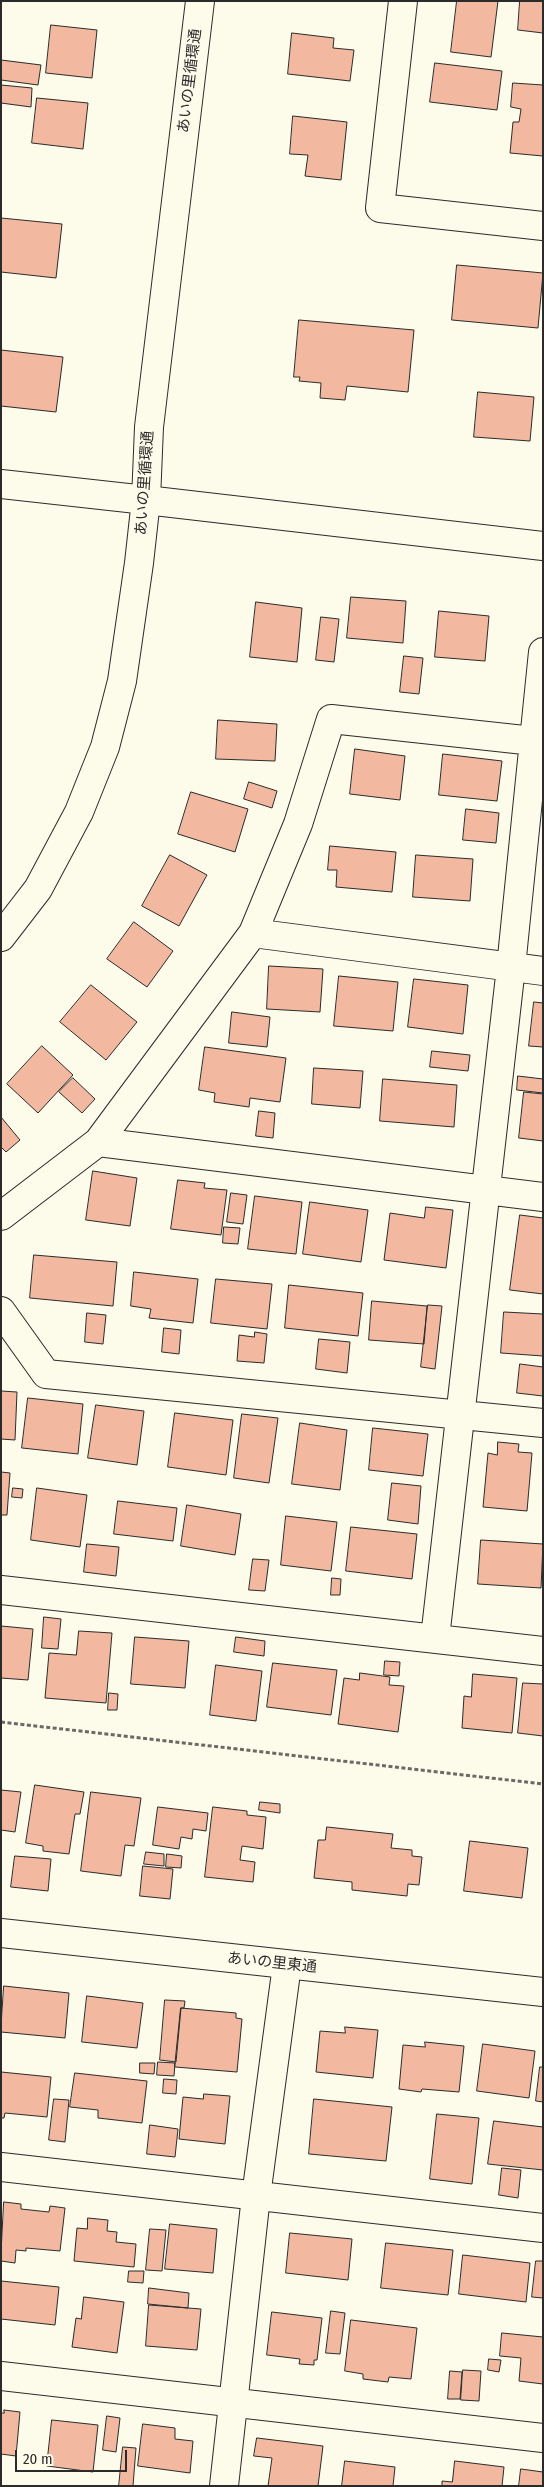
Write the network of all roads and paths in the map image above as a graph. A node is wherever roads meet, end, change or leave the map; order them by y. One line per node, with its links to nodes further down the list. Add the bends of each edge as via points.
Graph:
1 (200, 1): 5 (street, あいの里循環通, via 149,427)
2 (403, 1): 3 (street, via 380,208)
3 (543, 226)
4 (1, 484): 5 (street)
5 (146, 500): 6 (street); 10 (street, あいの里循環通, via 122,681 105,747 79,812 38,889)
6 (543, 546)
7 (543, 652): 8 (street)
8 (539, 741): 9 (street, via 331,719 298,824); 11 (street)
9 (253, 934): 11 (street); 13 (street)
10 (1, 937)
11 (511, 967): 12 (street); 14 (street)
12 (543, 971)
13 (98, 1142): 14 (street); 16 (street)
14 (484, 1190): 15 (street); 18 (street)
15 (543, 1197)
16 (1, 1216)
17 (1, 1310): 18 (street, via 46,1374)
18 (460, 1414): 19 (street); 21 (street)
19 (543, 1423)
20 (1, 1590): 21 (street)
21 (435, 1638): 22 (street)
22 (543, 1651)
23 (1, 1722): 24 (path)
24 (543, 1784)
25 (1, 1933): 26 (street, あいの里東通)
26 (287, 1964): 27 (street, あいの里東通); 29 (street)
27 (543, 1992)
28 (1, 2167): 29 (street)
29 (256, 2196): 30 (street); 32 (street)
30 (543, 2228)
31 (1, 2376): 32 (street)
32 (231, 2402): 33 (street); 34 (street)
33 (543, 2438)
34 (224, 2486)

